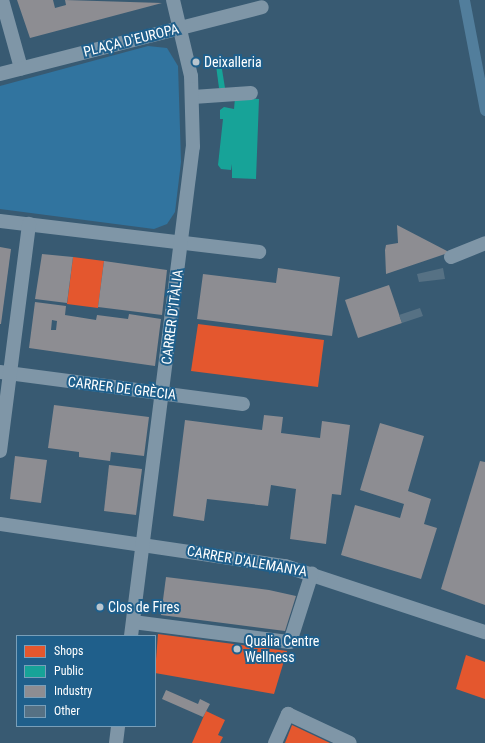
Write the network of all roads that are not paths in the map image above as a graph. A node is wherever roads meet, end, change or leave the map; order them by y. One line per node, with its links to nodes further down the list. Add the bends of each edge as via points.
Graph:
1 (2, 0): 5 (street)
2 (173, 0): 4 (street, CARRER D'ITÀLIA)
3 (262, 7): 4 (street, PLAÇA D'EUROPA)
4 (180, 27): 5 (street, PLAÇA D'EUROPA); 8 (street, CARRER D'ITÀLIA)
5 (20, 68): 6 (street, PLAÇA D'EUROPA)
6 (0, 74)
7 (251, 93): 8 (street)
8 (193, 97): 11 (street, CARRER D'ITÀLIA, via 192,155)
9 (0, 221): 10 (street)
10 (29, 224): 11 (street); 15 (street)
11 (182, 243): 13 (street); 16 (street, CARRER D'ITÀLIA)
12 (485, 243): 14 (street)
13 (259, 252)
14 (451, 256)
15 (5, 372): 16 (street, CARRER DE GRÈCIA); 18 (street)
16 (162, 393): 17 (street, CARRER DE GRÈCIA); 20 (street, CARRER D'ITÀLIA)
17 (243, 404)
18 (0, 450)
19 (0, 524): 20 (street, CARRER D'ALEMANYA)
20 (144, 544): 21 (street, CARRER D'ALEMANYA, via 254,560); 22 (street, CARRER D'ITÀLIA)
21 (312, 573): 22 (street, via 290,642); 23 (street, CARRER D'ALEMANYA)
22 (133, 622): 24 (street, CARRER D'ITÀLIA)
23 (485, 632)
24 (131, 635)
25 (118, 727): 26 (street)
26 (116, 743)
27 (275, 743): 28 (street, via 288,714)
28 (350, 743)

